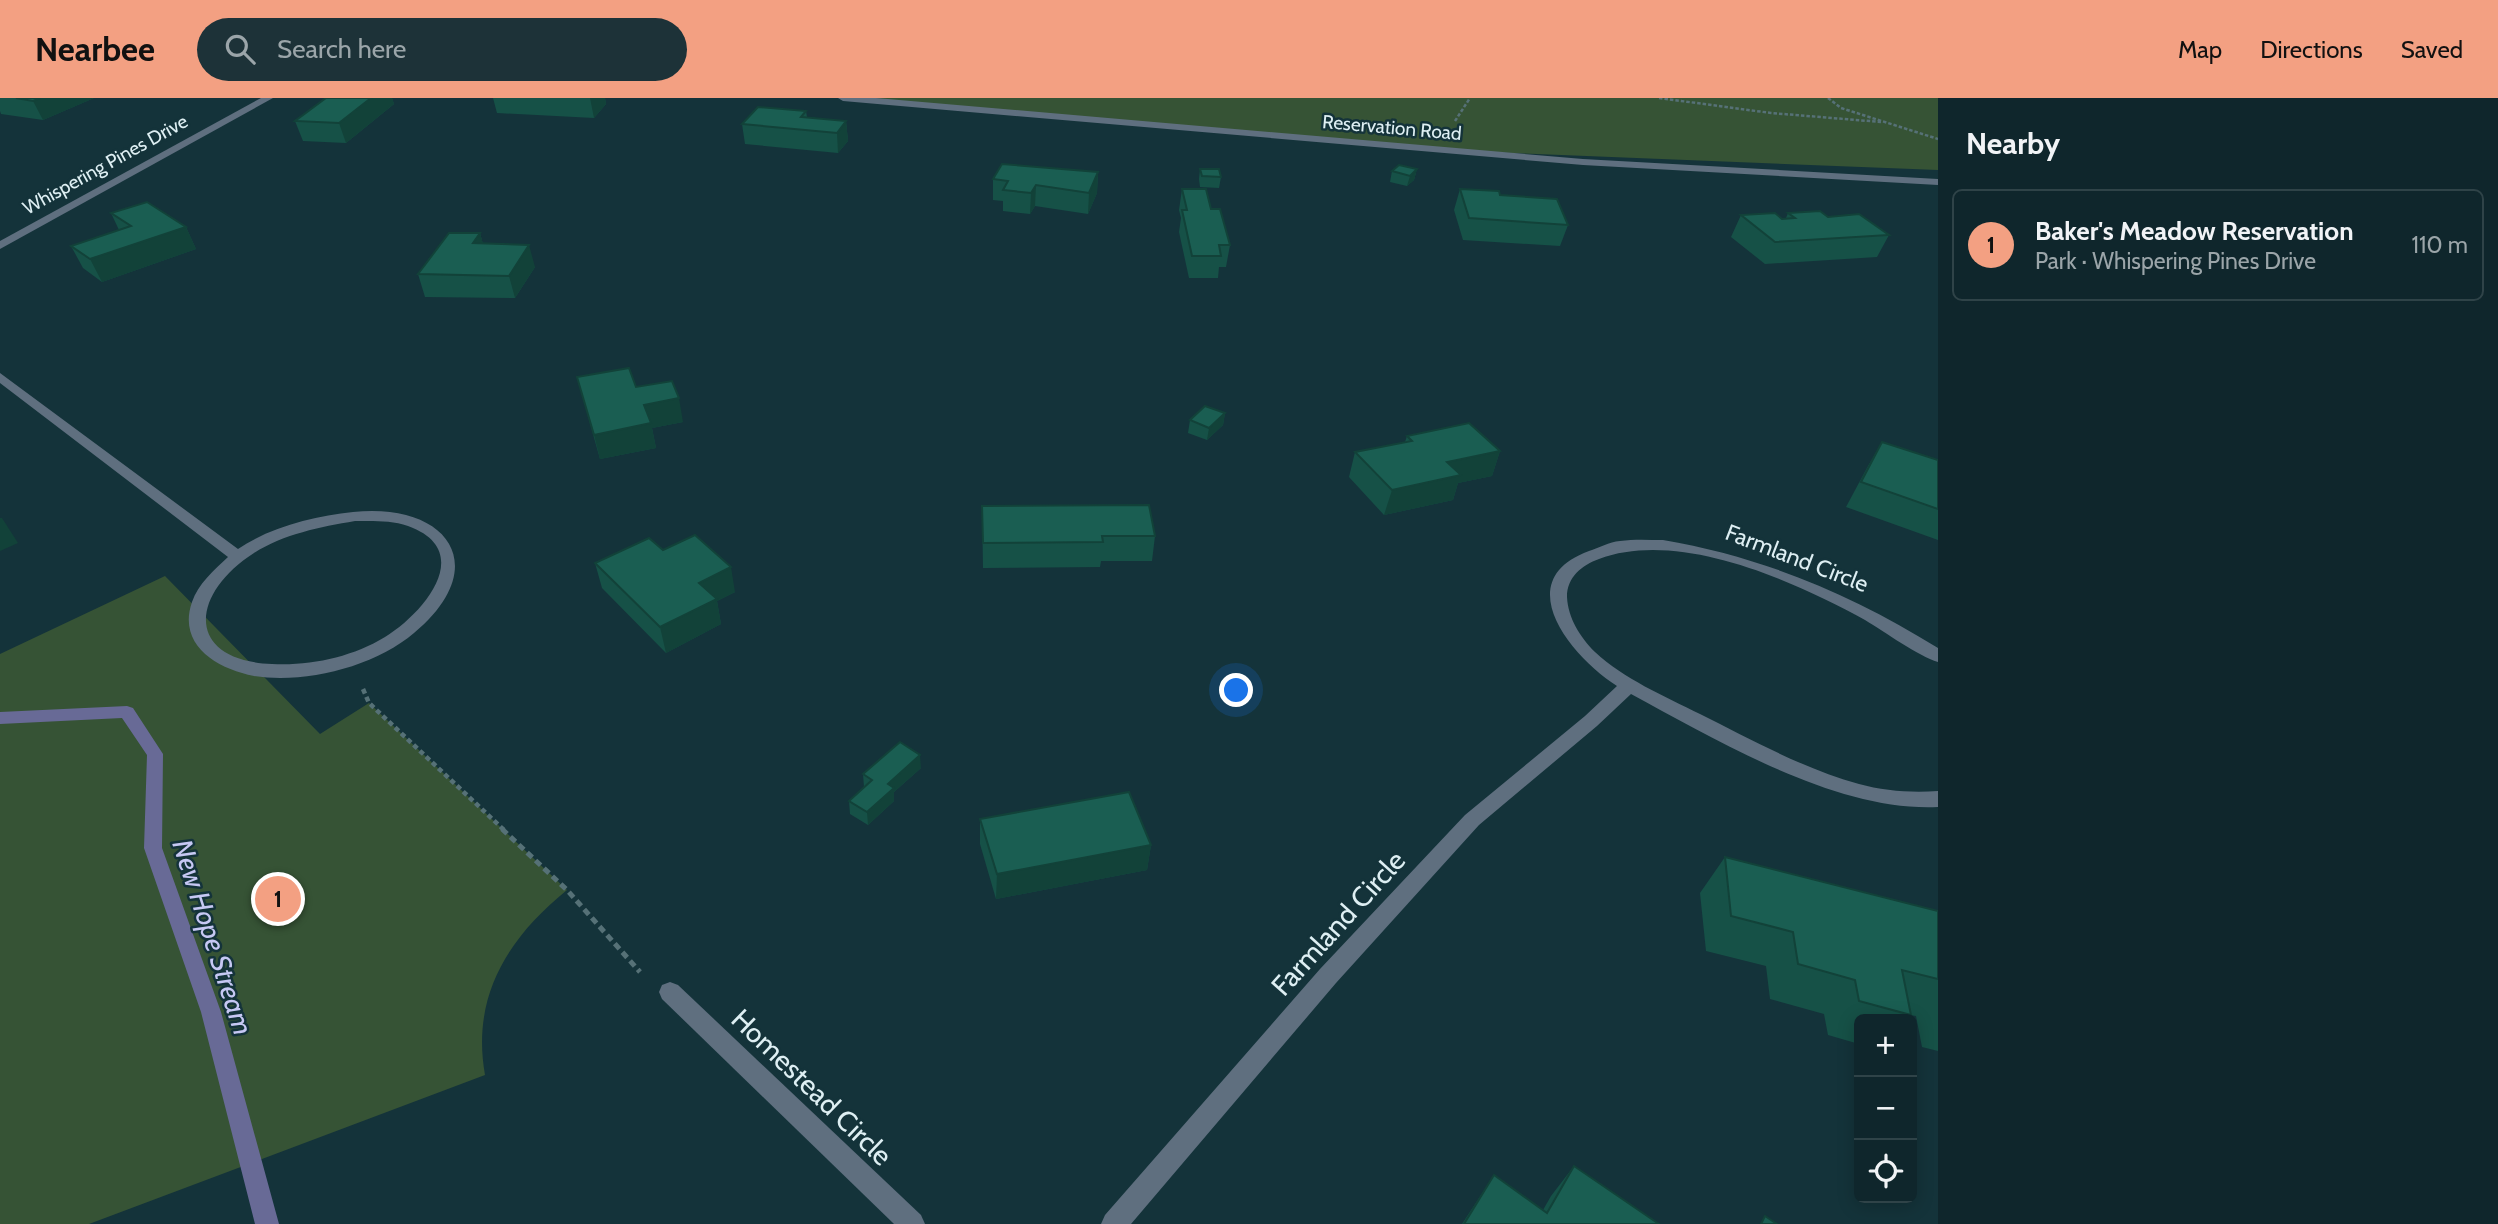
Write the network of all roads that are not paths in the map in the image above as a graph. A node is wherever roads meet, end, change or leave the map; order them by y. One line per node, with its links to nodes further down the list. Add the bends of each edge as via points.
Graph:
1 (268, 98): 4 (street, Whispering Pines Drive)
2 (843, 98): 3 (street, Reservation Road, via 1583,162)
3 (1938, 182)
4 (0, 246)
5 (0, 377): 6 (street)
6 (238, 557): 6 (street, via 274,536 355,516 393,518 423,527 443,544 450,567 443,593 421,620 389,642 307,670 265,672 231,665 206,649 195,629 198,604 213,580)
7 (1938, 656): 8 (street, Farmland Circle, via 1859,609 1747,564 1662,544 1625,544 1593,552 1571,567 1559,591 1562,619 1583,650)
8 (1629, 685): 9 (street, Farmland Circle, via 1752,749 1862,793 1914,801); 12 (street, Farmland Circle, via 1472,820 1328,976)
9 (1938, 799)
10 (670, 992): 11 (street, Homestead Circle)
11 (912, 1224)
12 (1114, 1224)

